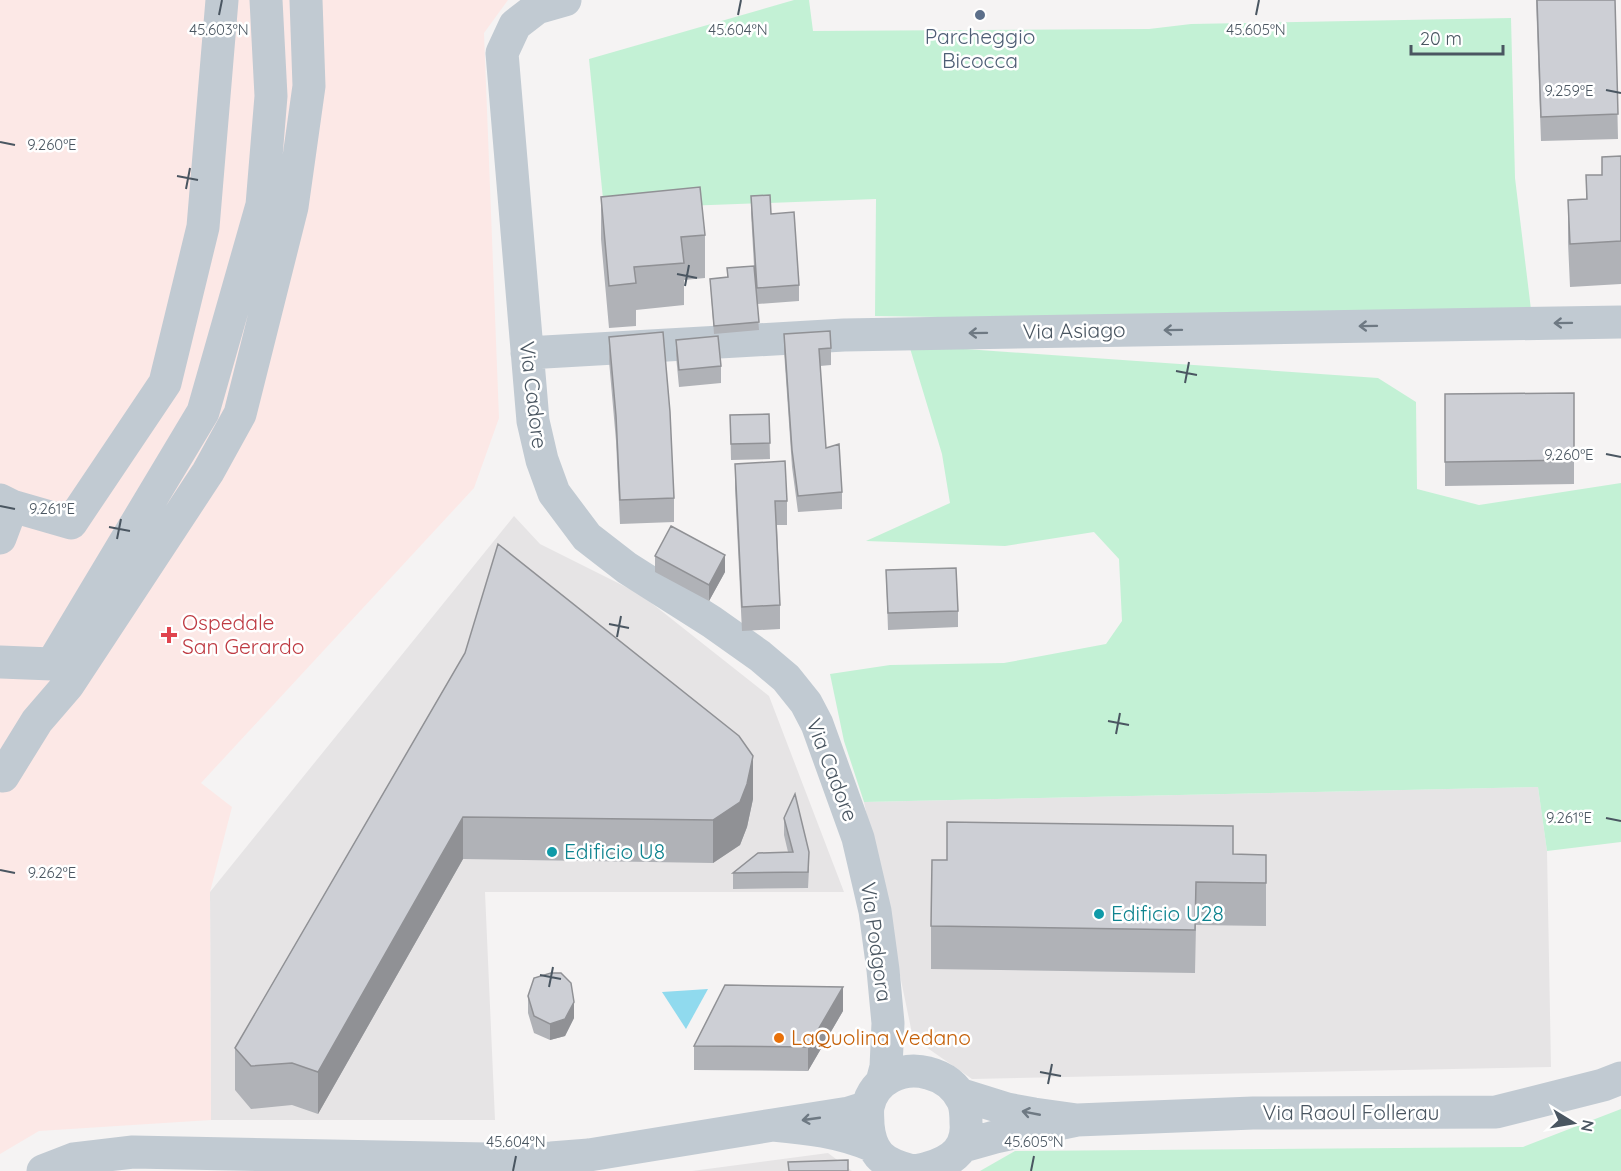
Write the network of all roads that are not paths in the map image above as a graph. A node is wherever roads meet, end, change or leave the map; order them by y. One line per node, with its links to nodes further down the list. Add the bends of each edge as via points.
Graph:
1 (222, 0): 7 (street, via 203,227 165,383 71,523)
2 (266, 0): 9 (street, via 271,96 262,205 203,412 52,664)
3 (306, 0): 10 (street, via 309,86 292,207 240,414 208,472 68,686 37,721)
4 (565, 0): 6 (street, Via Cadore, via 537,8 515,25 502,53)
5 (1621, 322): 6 (street, Via Asiago, one-way to 6, via 844,335)
6 (527, 353): 11 (street, Via Cadore, via 533,422 554,493 586,537 735,638 786,678 817,724)
7 (6, 503): 8 (street)
8 (0, 538)
9 (0, 662)
10 (3, 776)
11 (858, 838): 13 (street, Via Podgora, via 875,911 888,1023 886,1067)
12 (1621, 1078): 15 (street, Via Raoul Follerau, via 1496,1112 1253,1113)
13 (875, 1094): 14 (street, via 898,1073 918,1070 937,1075); 16 (street, one-way to 16, via 849,1113); 17 (street, via 869,1134)
14 (959, 1094): 15 (street, Via Raoul Follerau, one-way to 14, via 1025,1112); 18 (street, via 965,1106 967,1128)
15 (1077, 1120): 18 (street, Via Raoul Follerau)
16 (773, 1125): 17 (street, via 820,1130); 19 (street, via 551,1158 133,1152 74,1159)
17 (873, 1146): 20 (street, via 880,1157 893,1165)
18 (963, 1146): 20 (street, via 933,1168)
19 (44, 1171)
20 (914, 1171)

